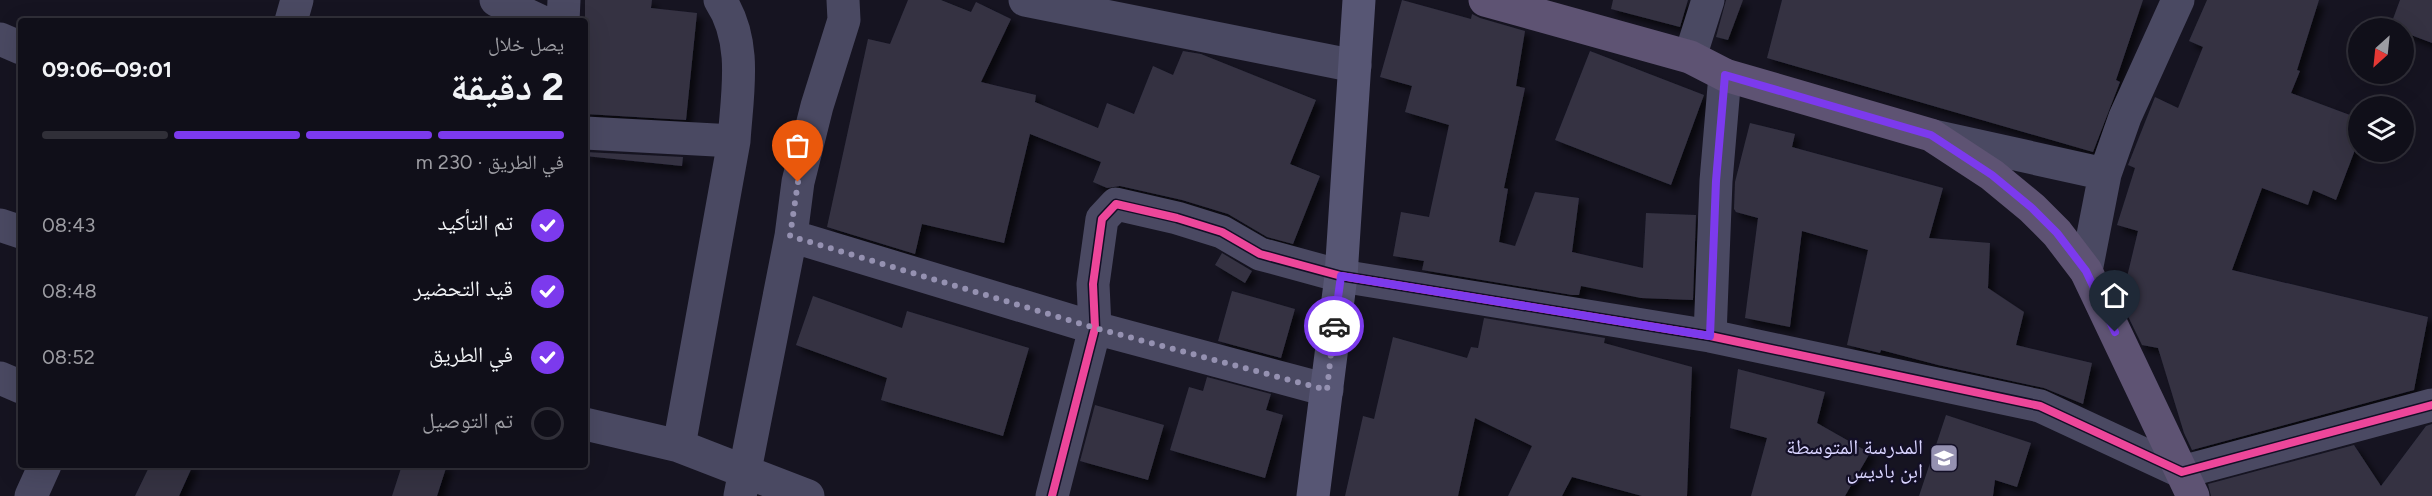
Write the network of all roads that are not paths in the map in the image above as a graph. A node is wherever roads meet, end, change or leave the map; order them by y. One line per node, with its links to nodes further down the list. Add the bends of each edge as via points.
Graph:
1 (297, 0): 11 (street)
2 (496, 0): 12 (street)
3 (564, 0): 13 (street)
4 (720, 0): 21 (street, via 728,13 740,57)
5 (843, 0): 25 (street, via 843,20 798,182)
6 (1025, 0): 17 (street)
7 (1359, 0): 17 (main road)
8 (1708, 0): 16 (street)
9 (2178, 0): 22 (street, via 2125,117)
10 (1504, 2): 16 (main road)
11 (292, 18)
12 (534, 18)
13 (562, 18)
14 (0, 39): 15 (street)
15 (18, 47)
16 (1690, 57): 18 (main road)
17 (1355, 66): 27 (main road)
18 (1725, 75): 20 (main road); 29 (street)
19 (588, 133): 21 (street)
20 (1931, 135): 22 (street); 26 (main road, via 1992,175 2032,208)
21 (734, 141): 35 (street)
22 (2105, 174): 26 (street)
23 (0, 225): 24 (street)
24 (18, 231)
25 (790, 236): 28 (street); 37 (street)
26 (2086, 271): 38 (main road)
27 (1341, 276): 28 (street, via 1260,254 1221,232 1116,204 1102,219 1093,284); 29 (street); 32 (main road)
28 (1095, 328): 32 (street); 41 (street)
29 (1710, 336): 38 (street, via 2040,406)
30 (0, 378): 31 (street)
31 (18, 386)
32 (1327, 390): 42 (main road)
33 (2432, 405): 38 (street)
34 (588, 425): 35 (street)
35 (679, 446): 37 (street)
36 (44, 468): 39 (street)
37 (742, 484): 40 (street)
38 (2187, 484)
39 (31, 496)
40 (808, 496)
41 (1052, 496)
42 (1313, 496)

